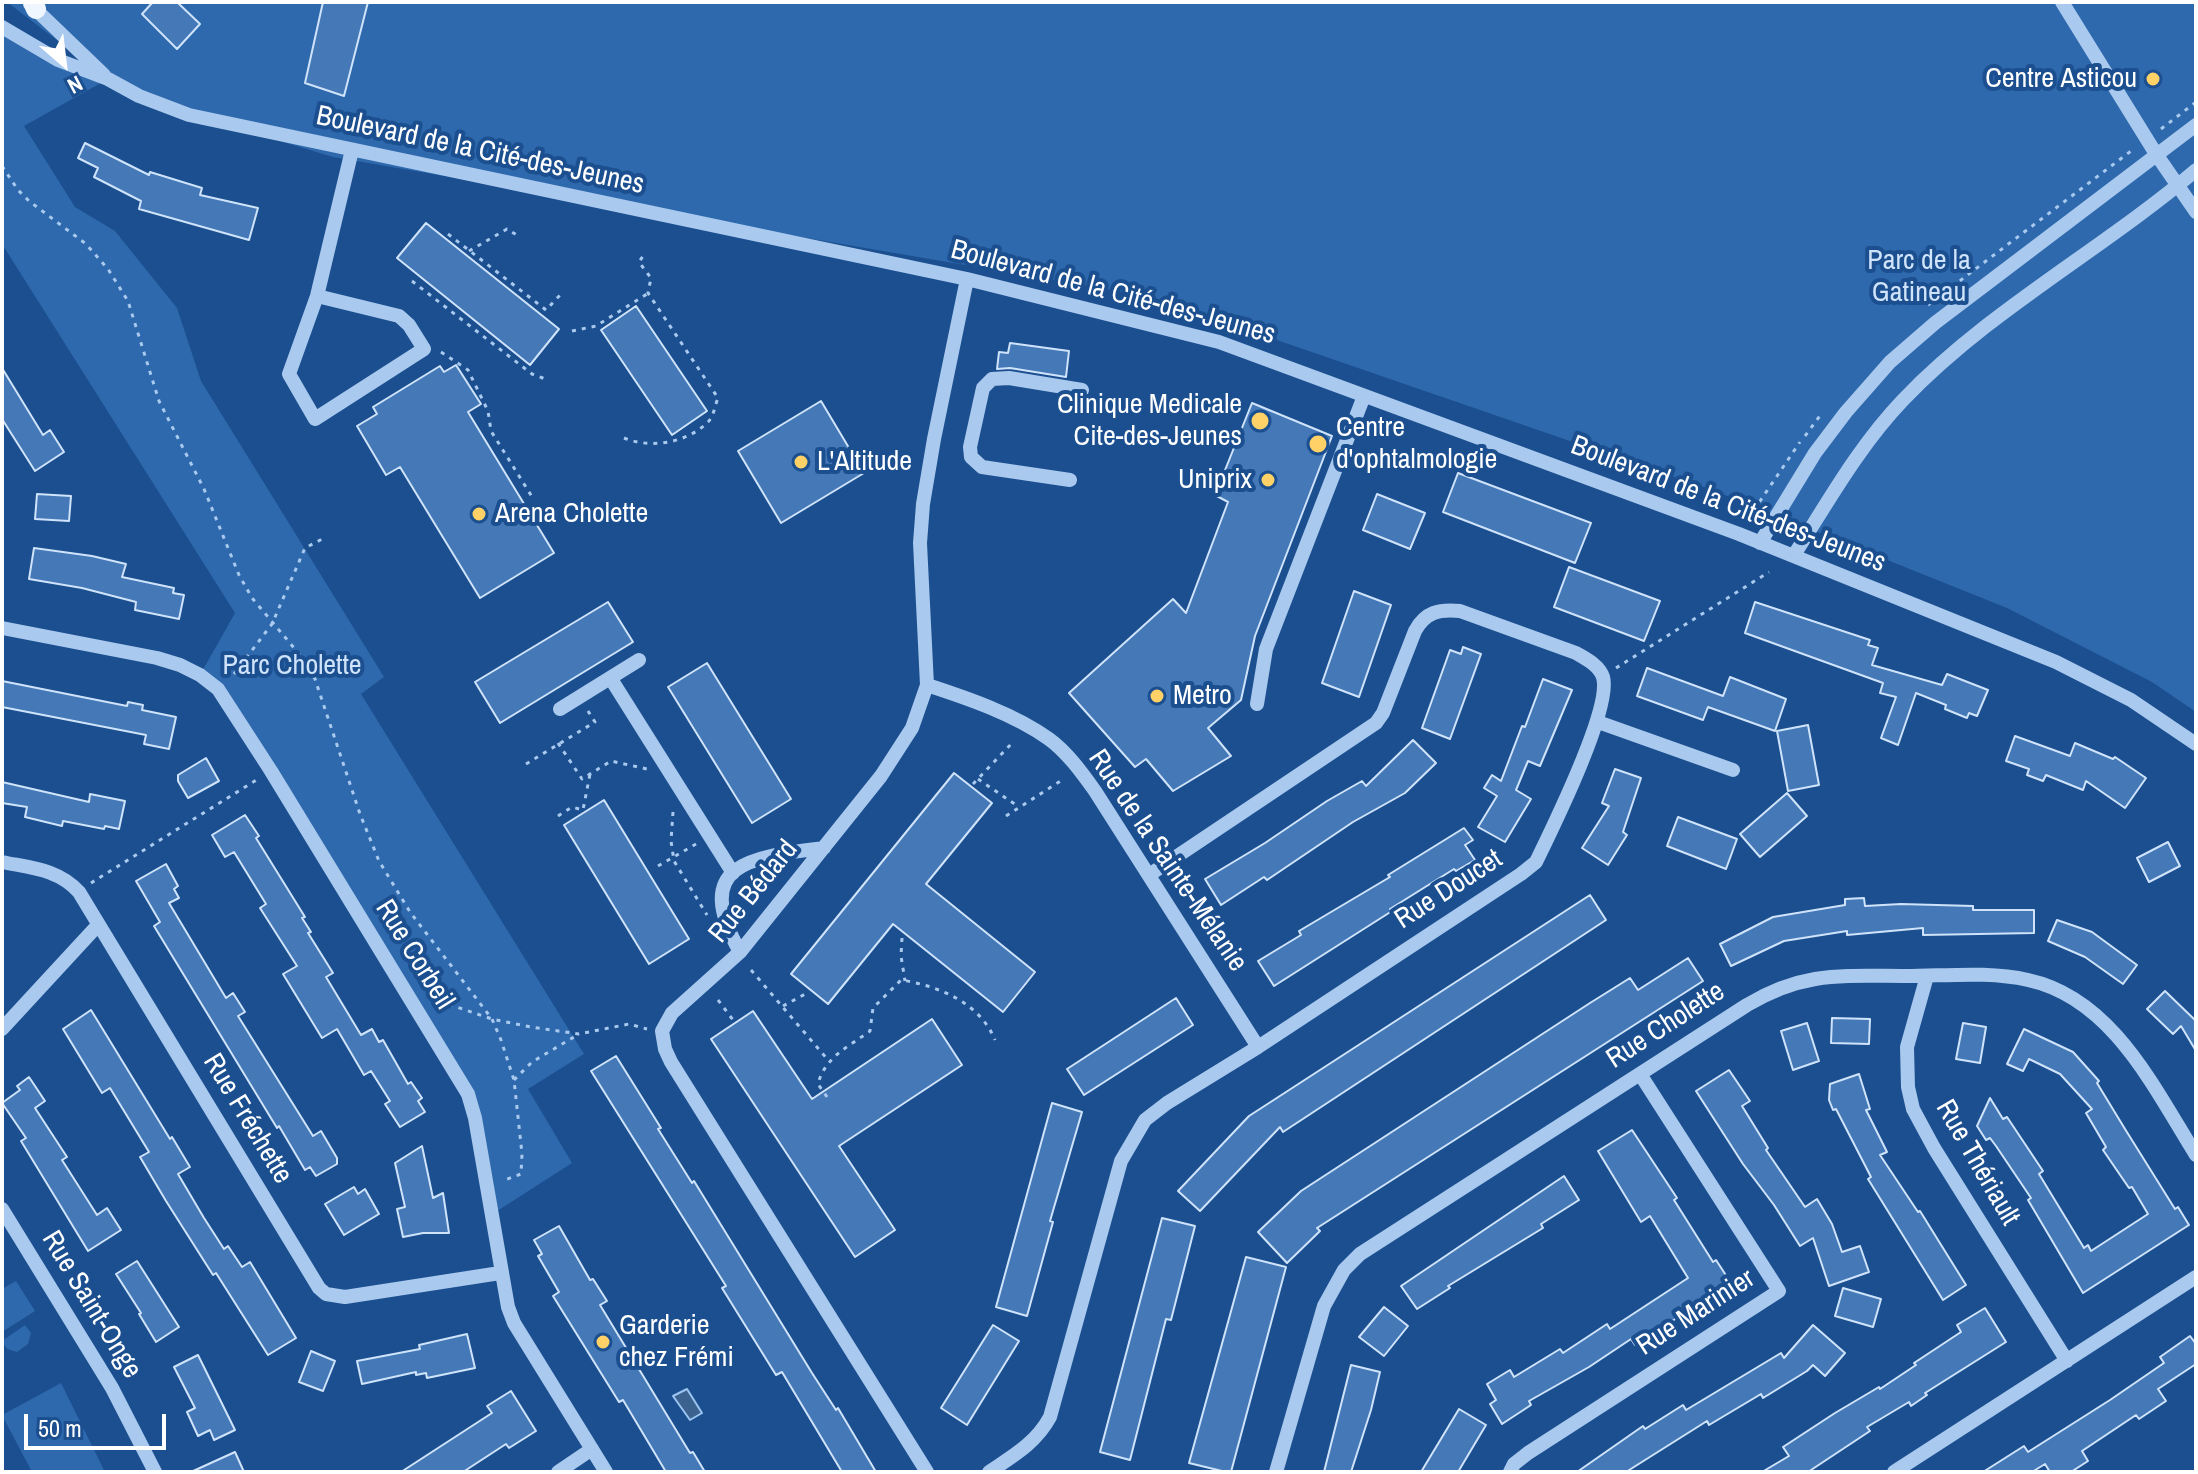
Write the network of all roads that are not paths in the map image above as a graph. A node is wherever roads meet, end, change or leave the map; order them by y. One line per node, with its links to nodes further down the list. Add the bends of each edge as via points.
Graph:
1 (2062, 2): 7 (street)
2 (32, 4): 4 (street, Boulevard de la Cité-des-Jeunes)
3 (2, 27): 4 (street, Boulevard de la Cité-des-Jeunes, via 58,60)
4 (108, 79): 6 (street, Boulevard de la Cité-des-Jeunes, via 189,115)
5 (2196, 125): 7 (street)
6 (352, 150): 11 (street, Boulevard de la Cité-des-Jeunes); 12 (street)
7 (2156, 154): 9 (street); 16 (street, via 1890,362 1815,453)
8 (2196, 170): 9 (street)
9 (2178, 185): 10 (street); 17 (street, via 1965,343 1924,380 1862,452)
10 (2196, 212)
11 (967, 279): 14 (street, Boulevard de la Cité-des-Jeunes, via 1219,342); 21 (street, Rue Bédard, via 923,504)
12 (317, 296): 12 (street, via 289,374 315,419 424,349 399,316)
13 (1082, 390): 15 (street, via 992,379 983,388 970,447 971,457 982,467)
14 (1364, 396): 16 (street, Boulevard de la Cité-des-Jeunes); 22 (street, via 1266,649)
15 (1070, 480)
16 (1760, 543): 17 (street, Boulevard de la Cité-des-Jeunes)
17 (1794, 555): 25 (street, Boulevard de la Cité-des-Jeunes, via 2056,662 2131,700)
18 (2, 628): 39 (street, Rue Corbeil, via 157,658 200,675 218,689 468,1094)
19 (639, 660): 20 (street)
20 (611, 679): 23 (street); 29 (street)
21 (927, 685): 27 (street, Rue Bédard, via 896,756); 30 (street, Rue de la Sainte-Mélanie, via 1016,720 1050,740 1095,791)
22 (1257, 704)
23 (560, 709)
24 (1598, 722): 26 (street); 30 (street, Rue Doucet, via 1603,677 1593,663 1460,611 1432,612 1421,619 1376,723); 35 (street, Rue Doucet, via 1536,862)
25 (2196, 744)
26 (1733, 770)
27 (824, 848): 29 (street, via 770,855); 32 (street, Rue Bédard)
28 (2, 862): 31 (street, Rue Fréchette, via 61,876 79,892)
29 (733, 873): 32 (street, via 723,886 721,905)
30 (1149, 875): 35 (street, Rue de la Sainte-Mélanie)
31 (98, 925): 34 (street); 39 (street, Rue Fréchette, via 319,1288 345,1297)
32 (740, 952): 46 (street, Rue Bédard, via 672,1013 662,1031 665,1049)
33 (1927, 976): 36 (street, Rue Cholette, via 1834,976 1788,985); 37 (street, Rue Cholette, via 2027,979 2085,1006 2135,1060); 41 (street, Rue Thériault, via 1907,1047 1913,1109)
34 (2, 1029)
35 (1258, 1047): 47 (street, Rue Doucet, via 1167,1103 1131,1140 1050,1417 1028,1446)
36 (1640, 1074): 48 (street, Rue Cholette, via 1377,1243 1344,1270 1324,1306); 49 (street, Rue Marinier, via 1779,1291 1528,1453)
37 (2196, 1155)
38 (2, 1209): 43 (street, Rue Saint-Onge, via 112,1388)
39 (500, 1273): 42 (street, Rue Corbeil, via 514,1323)
40 (2196, 1277): 41 (street)
41 (2067, 1361): 50 (street)
42 (592, 1449): 44 (street); 45 (street, Rue Corbeil)
43 (155, 1472)
44 (558, 1472)
45 (606, 1472)
46 (927, 1472)
47 (989, 1472)
48 (1276, 1472)
49 (1510, 1472)
50 (1894, 1472)

